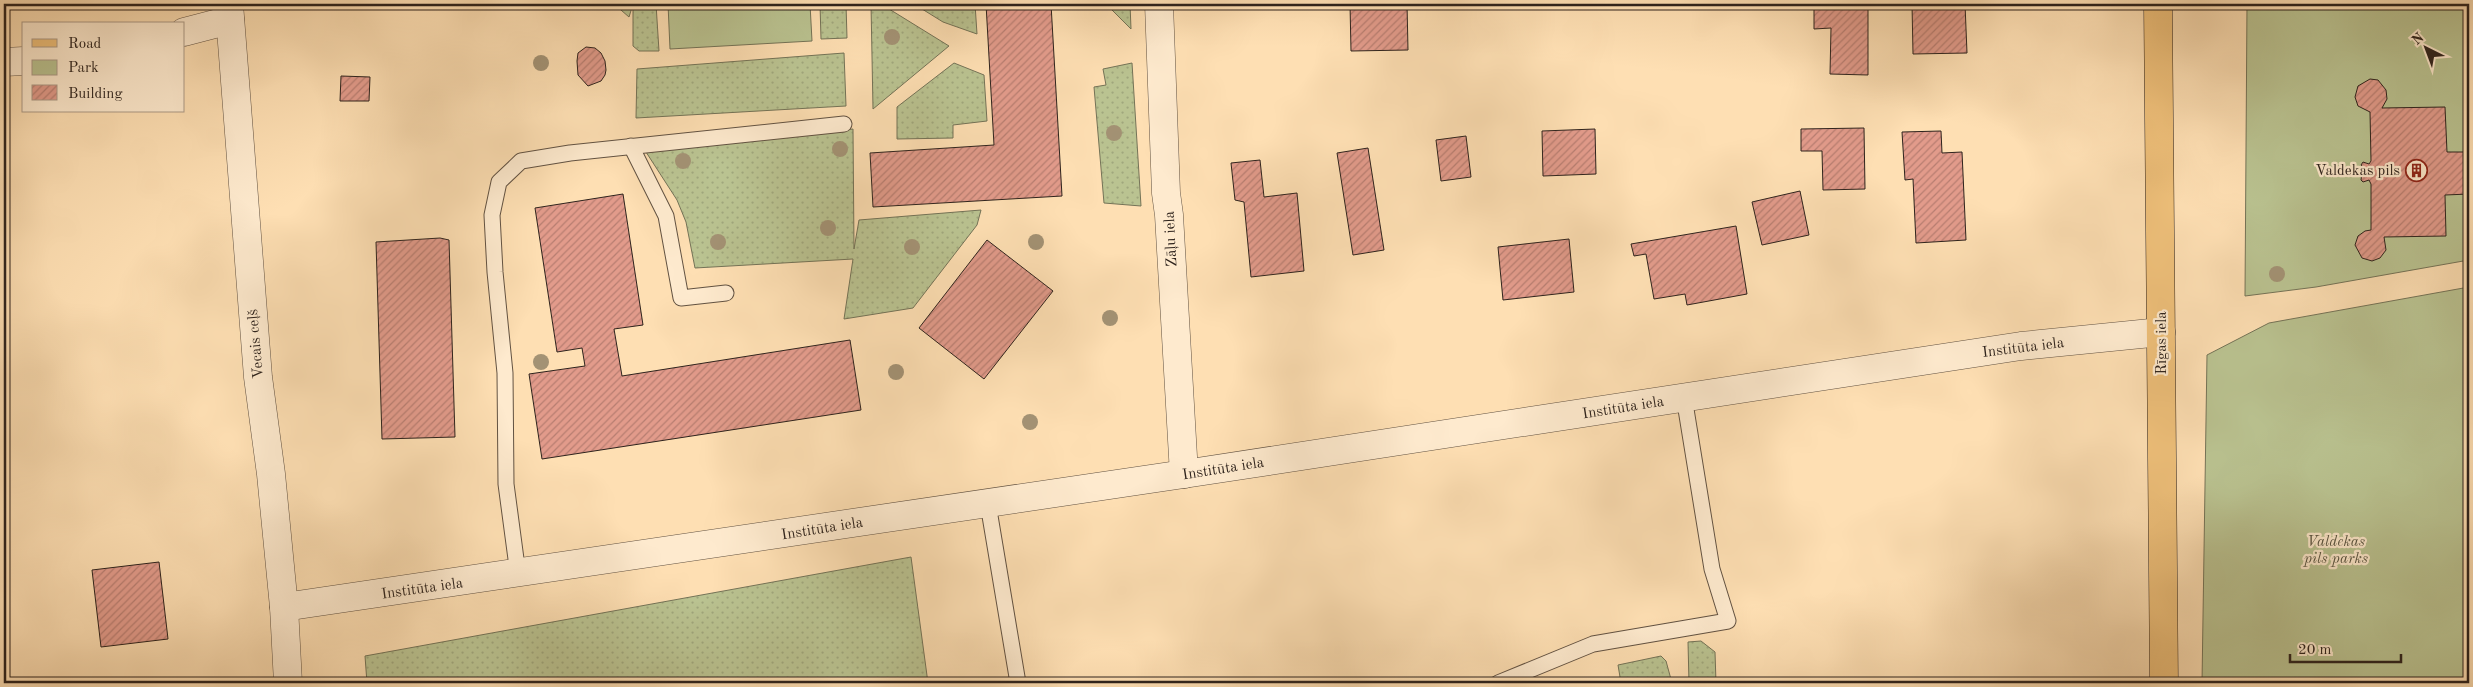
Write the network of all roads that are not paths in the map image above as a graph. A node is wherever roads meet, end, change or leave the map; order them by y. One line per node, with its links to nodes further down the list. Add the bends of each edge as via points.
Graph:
1 (1159, 4): 12 (street, Zāļu iela, via 1166,193)
2 (2158, 4): 10 (main road, Rīgas iela)
3 (229, 12): 4 (street); 15 (street, Vecais ceļš, via 258,377)
4 (185, 32)
5 (22, 61): 6 (street)
6 (4, 62)
7 (844, 124): 8 (lane)
8 (631, 146): 9 (lane, via 666,216 681,298); 14 (lane, via 521,161 499,182 492,216 504,373 506,484)
9 (726, 293)
10 (2161, 332): 11 (street, Institūta iela, via 2021,346); 19 (main road, Rīgas iela)
11 (1684, 397): 12 (street, Institūta iela); 18 (lane, via 1712,569 1728,621 1593,644)
12 (1184, 474): 13 (street, Institūta iela)
13 (988, 504): 14 (street, Institūta iela); 17 (lane)
14 (518, 574): 15 (street, Institūta iela)
15 (284, 607): 16 (street, Vecais ceļš)
16 (288, 683)
17 (1018, 683)
18 (1498, 683)
19 (2164, 683)

